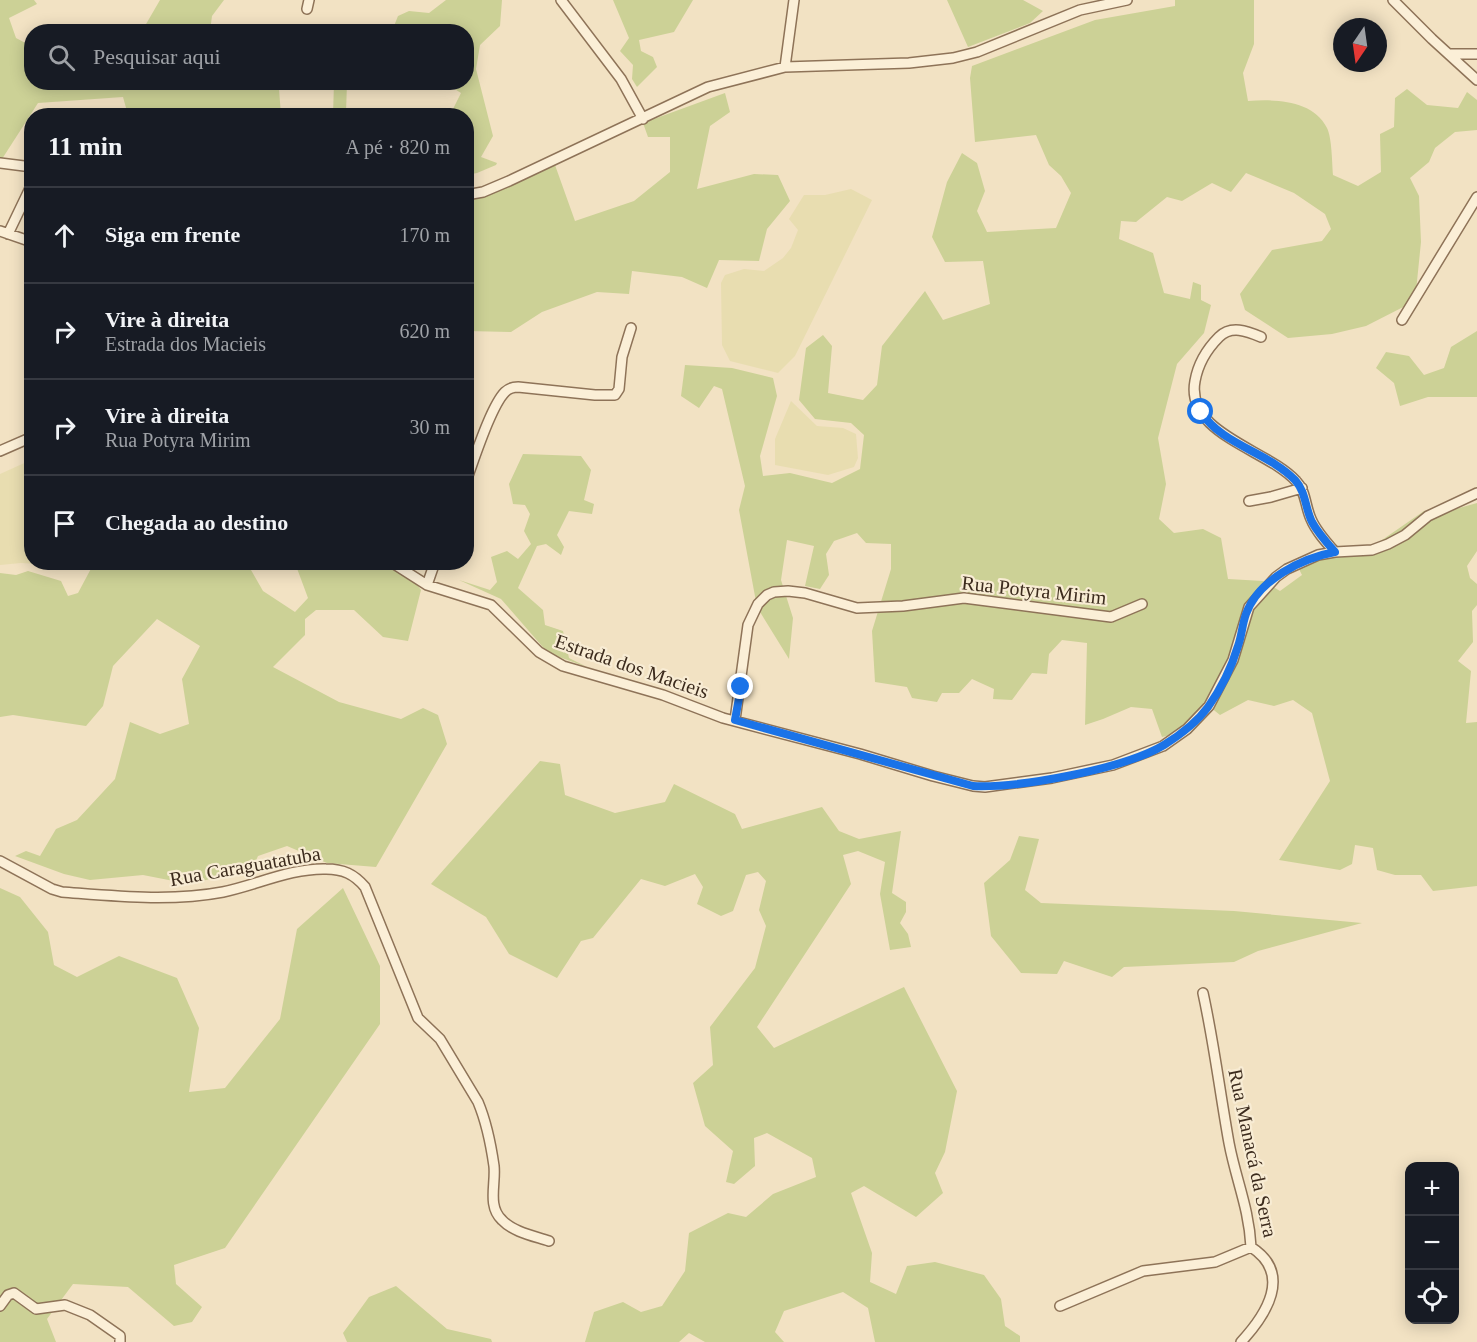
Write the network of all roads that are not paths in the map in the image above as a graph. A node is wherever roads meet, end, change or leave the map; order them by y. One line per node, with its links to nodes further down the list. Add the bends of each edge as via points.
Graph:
1 (561, 0): 9 (street, via 621,80)
2 (794, 0): 7 (street)
3 (1126, 0): 7 (street, via 1080,10 953,58)
4 (1393, 0): 5 (street)
5 (1449, 54): 6 (street); 8 (street)
6 (1477, 54)
7 (785, 67): 9 (street, via 708,87)
8 (1477, 80)
9 (643, 119): 12 (street, via 509,182)
10 (0, 163): 11 (street)
11 (24, 166)
12 (474, 194)
13 (1477, 197): 17 (street)
14 (24, 198): 15 (street)
15 (4, 232): 16 (street)
16 (24, 239)
17 (1402, 320)
18 (631, 328): 22 (street, via 615,395 508,389 495,408)
19 (1261, 337): 23 (street, via 1237,330 1222,334 1215,341 1198,369 1194,387 1197,404 1217,430 1284,471)
20 (24, 440): 21 (street)
21 (0, 451)
22 (474, 461)
23 (1302, 488): 25 (street); 26 (street, via 1312,522)
24 (1477, 493): 26 (street, Estrada dos Macieis, via 1428,516 1405,534 1372,550)
25 (1249, 501)
26 (1335, 552): 31 (street, Estrada dos Macieis, via 1287,569 1259,594 1246,614 1226,675 1201,716 1163,746 1113,765 1052,778 973,786)
27 (404, 570): 29 (street, Estrada dos Macieis)
28 (432, 570): 29 (street)
29 (427, 585): 31 (street, Estrada dos Macieis, via 491,605 539,652 563,666)
30 (1142, 604): 31 (street, Rua Potyra Mirim, via 1111,617 964,598 857,608 805,593 774,592 758,604 747,626)
31 (735, 720)
32 (0, 861): 34 (street, Rua Caraguatatuba, via 62,892 160,898 223,892 303,871 330,869 351,873 365,887 418,1018 440,1039 478,1101 494,1167 497,1214 508,1225)
33 (1203, 993): 35 (street, Rua Manacá da Serra, via 1230,1146 1247,1207)
34 (549, 1241)
35 (1251, 1247): 37 (street, via 1215,1262 1143,1270); 39 (street, Rua Manacá da Serra, via 1268,1266 1273,1278 1272,1291 1262,1316)
36 (0, 1306): 38 (street, via 14,1293 36,1309 65,1305 90,1315 120,1336)
37 (1060, 1306)
38 (120, 1342)
39 (1241, 1342)

